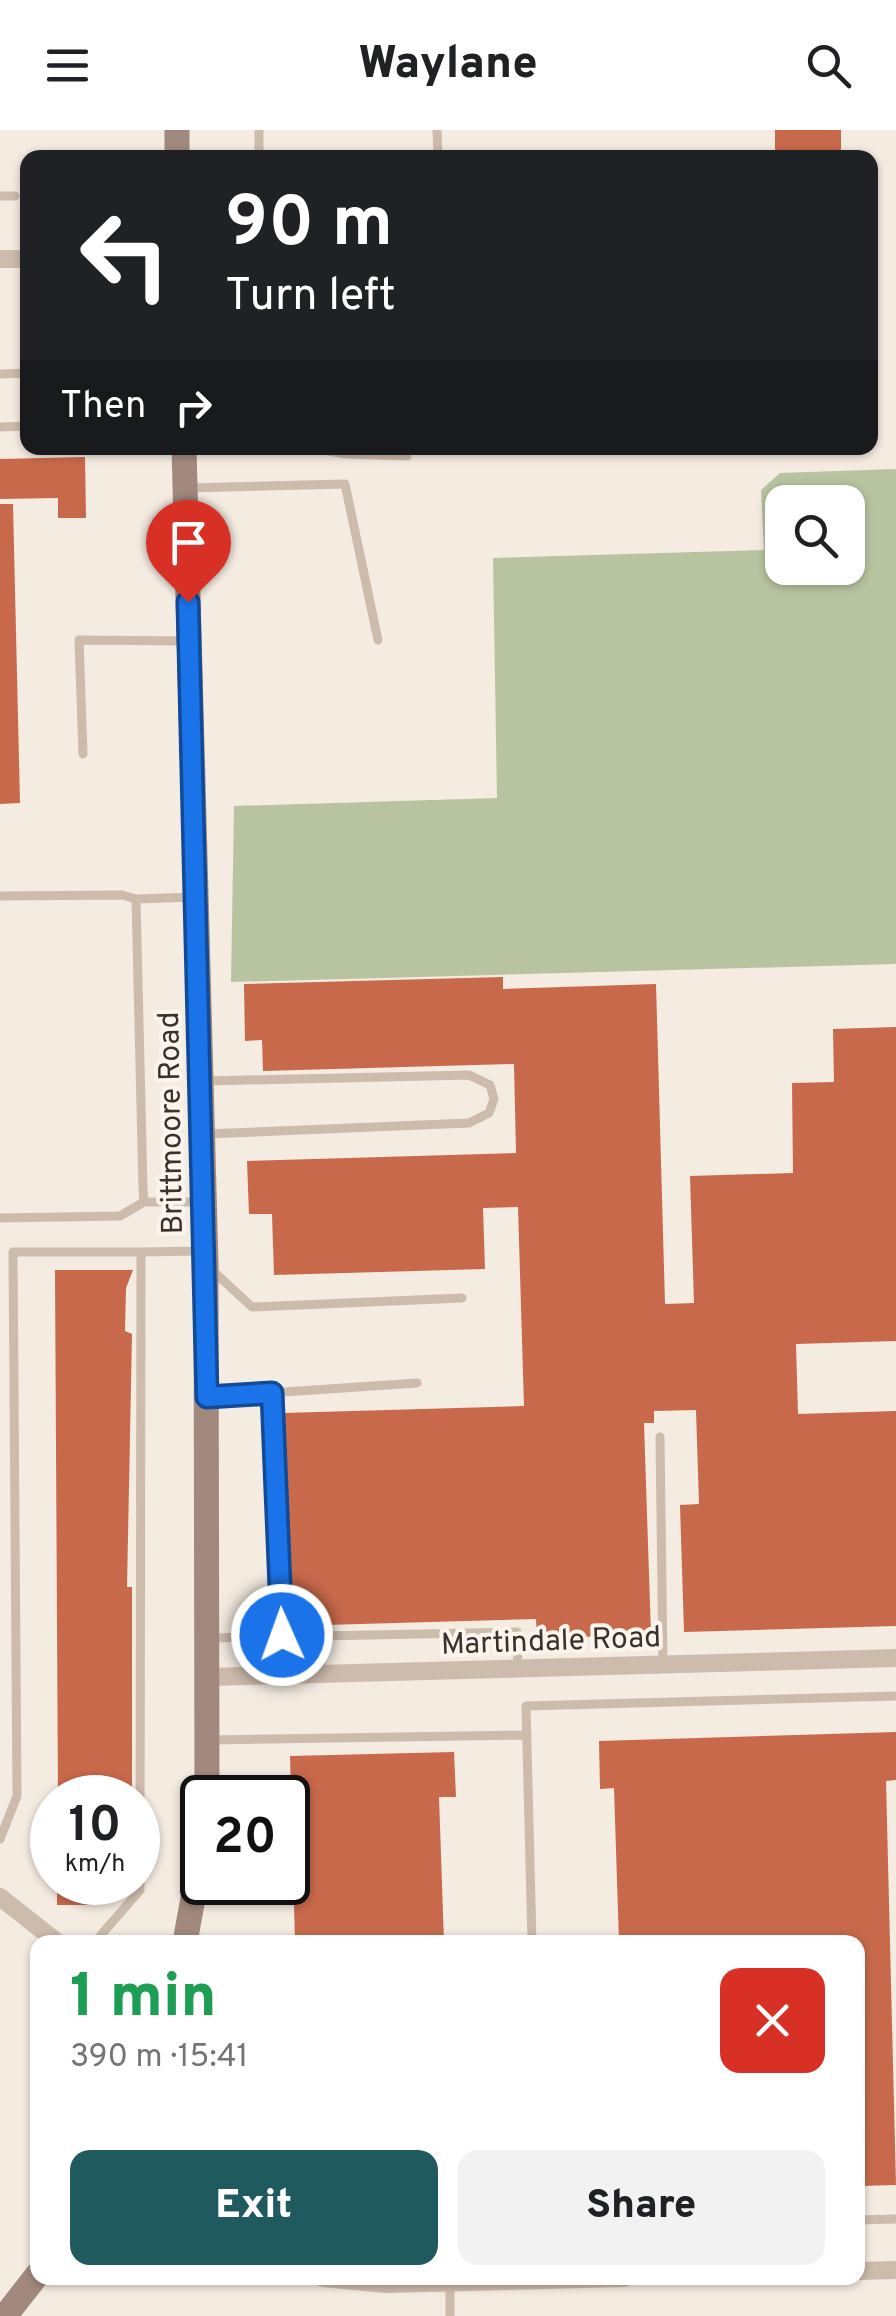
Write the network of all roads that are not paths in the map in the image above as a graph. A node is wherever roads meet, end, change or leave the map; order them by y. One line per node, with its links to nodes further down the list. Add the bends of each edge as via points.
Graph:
1 (0, 196): 2 (lane)
2 (15, 196)
3 (184, 455): 6 (main road, Brittmoore Road)
4 (376, 455): 5 (lane)
5 (407, 456)
6 (185, 488): 7 (lane, via 344,484); 8 (main road, Brittmoore Road)
7 (378, 640)
8 (189, 641): 9 (lane, via 79,640); 11 (main road, Brittmoore Road)
9 (83, 754)
10 (0, 896): 12 (lane)
11 (197, 897): 12 (lane); 13 (main road, Brittmoore Road)
12 (136, 899): 15 (lane)
13 (202, 1082): 14 (main road, Brittmoore Road); 14 (lane, via 469,1075 490,1085 494,1099 490,1114 469,1123)
14 (203, 1134): 16 (main road, Brittmoore Road)
15 (144, 1202): 16 (lane); 17 (lane, via 120,1216)
16 (205, 1202): 19 (main road, Brittmoore Road)
17 (0, 1218)
18 (141, 1252): 19 (lane); 37 (lane, via 13,1252 17,1796); 41 (lane, via 140,1890)
19 (206, 1258): 20 (lane, via 252,1307); 23 (main road, Brittmoore Road)
20 (462, 1298)
21 (417, 1382): 22 (lane)
22 (272, 1393): 23 (lane); 25 (lane)
23 (207, 1397): 27 (main road, Brittmoore Road)
24 (660, 1437): 29 (lane)
25 (282, 1635): 26 (lane); 27 (lane)
26 (320, 1635): 30 (lane, via 517,1632); 31 (lane)
27 (208, 1638): 32 (main road, Brittmoore Road)
28 (896, 1658): 29 (street, Martindale Road)
29 (663, 1664): 30 (street, Martindale Road)
30 (518, 1668): 31 (street, Martindale Road)
31 (321, 1674): 32 (street, Martindale Road)
32 (208, 1678): 35 (main road, Brittmoore Road)
33 (896, 1696): 34 (lane, via 526,1706)
34 (527, 1735): 35 (lane); 43 (lane)
35 (208, 1740): 36 (main road, Brittmoore Road)
36 (207, 1775)
37 (0, 1839)
38 (0, 1897): 40 (street)
39 (192, 1905): 42 (main road)
40 (48, 1935)
41 (101, 1935)
42 (186, 1935)
43 (532, 1935)
44 (896, 2219): 45 (lane)
45 (865, 2220)
46 (896, 2270): 47 (street)
47 (865, 2271)
48 (30, 2284): 50 (main road)
49 (450, 2285): 51 (lane)
50 (5, 2316)
51 (450, 2316)

